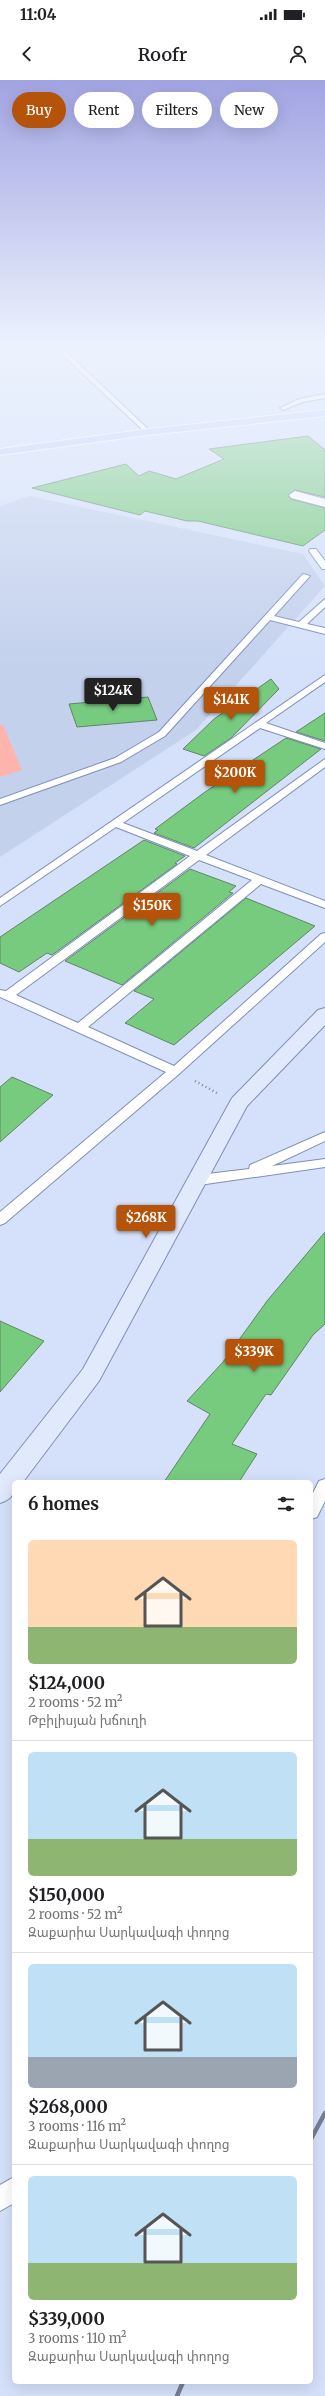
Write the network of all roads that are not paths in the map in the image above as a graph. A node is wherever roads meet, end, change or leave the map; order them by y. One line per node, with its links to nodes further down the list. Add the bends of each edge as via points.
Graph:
1 (295, 495): 2 (street)
2 (325, 503)
3 (313, 551): 4 (lane)
4 (325, 567)
5 (306, 576): 7 (lane)
6 (325, 602): 8 (lane)
7 (268, 617): 8 (lane); 14 (lane, via 162,734 118,760)
8 (301, 625): 9 (lane)
9 (325, 631)
10 (325, 678): 11 (lane)
11 (258, 724): 12 (lane); 15 (lane)
12 (325, 746)
13 (325, 762): 16 (lane)
14 (0, 802)
15 (115, 823): 16 (lane); 18 (lane)
16 (197, 855): 17 (lane); 21 (lane)
17 (260, 879): 19 (lane); 23 (lane)
18 (0, 903)
19 (325, 904)
20 (325, 936): 24 (lane)
21 (4, 993): 23 (lane)
22 (325, 1014): 28 (main road, via 239,1103)
23 (79, 1028): 24 (lane)
24 (175, 1071): 29 (lane)
25 (325, 1136): 27 (lane)
26 (325, 1163): 27 (lane)
27 (244, 1174): 28 (lane)
28 (199, 1180): 31 (main road, via 91,1375)
29 (0, 1220)
30 (325, 1486): 32 (lane)
31 (0, 1493)
32 (313, 1508)
33 (12, 2190): 34 (lane)
34 (0, 2200)

